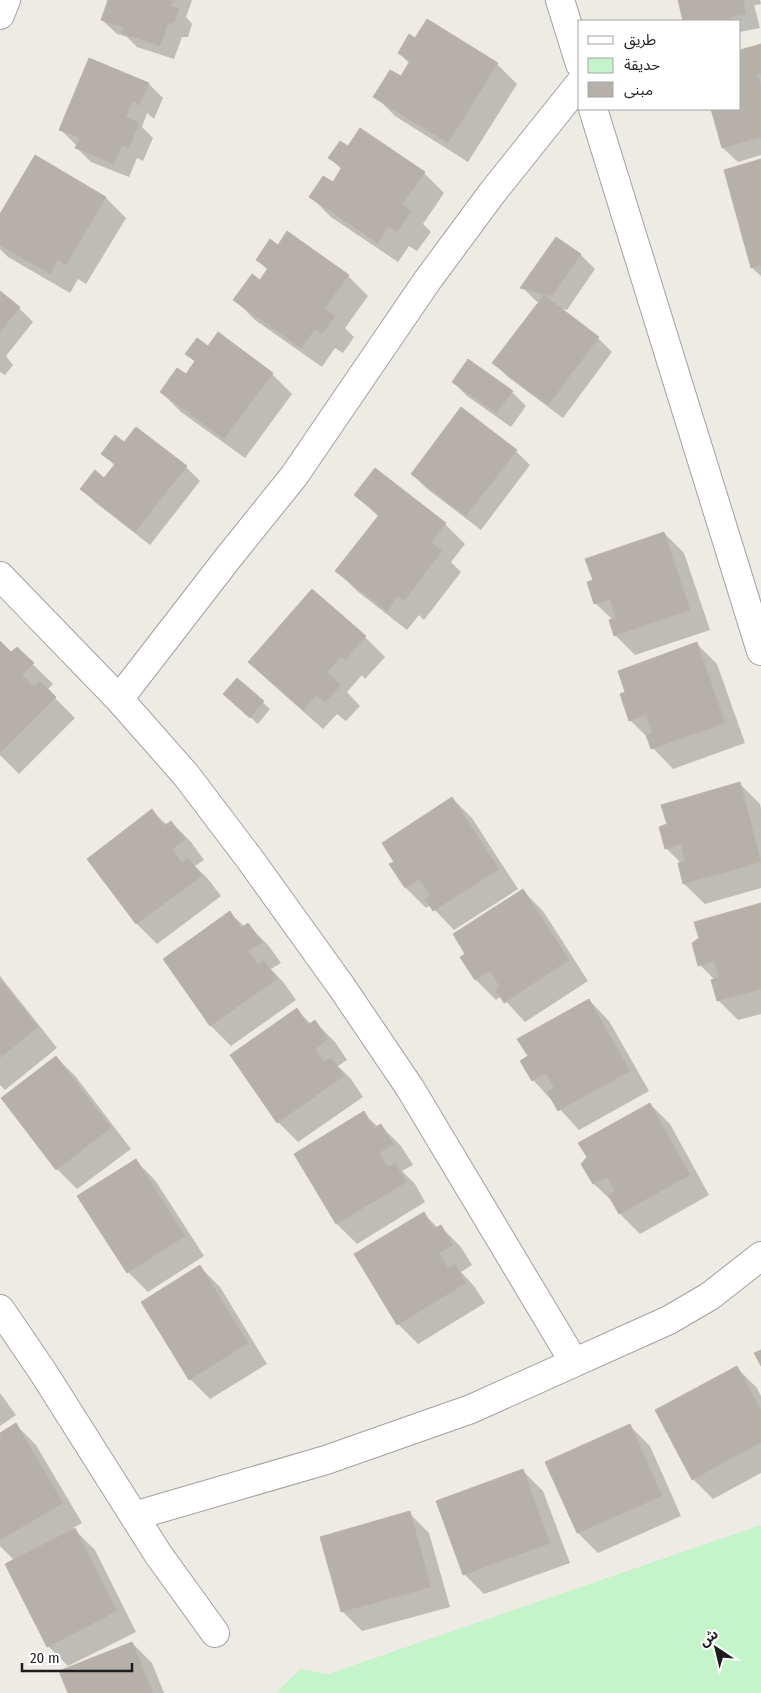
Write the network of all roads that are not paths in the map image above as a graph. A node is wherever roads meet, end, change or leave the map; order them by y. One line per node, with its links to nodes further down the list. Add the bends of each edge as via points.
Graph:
1 (6, 0): 3 (street)
2 (560, 0): 4 (street)
3 (0, 15)
4 (578, 58)
5 (578, 86): 9 (street, via 492,193 427,281 294,476)
6 (593, 110): 8 (street)
7 (0, 576): 9 (street)
8 (761, 651)
9 (119, 698): 12 (street, via 186,775 341,986 410,1088)
10 (761, 1256): 12 (street, via 710,1296 668,1320)
11 (0, 1309): 13 (street)
12 (574, 1362): 13 (street, via 471,1409 326,1460)
13 (134, 1516): 14 (street)
14 (215, 1633)

